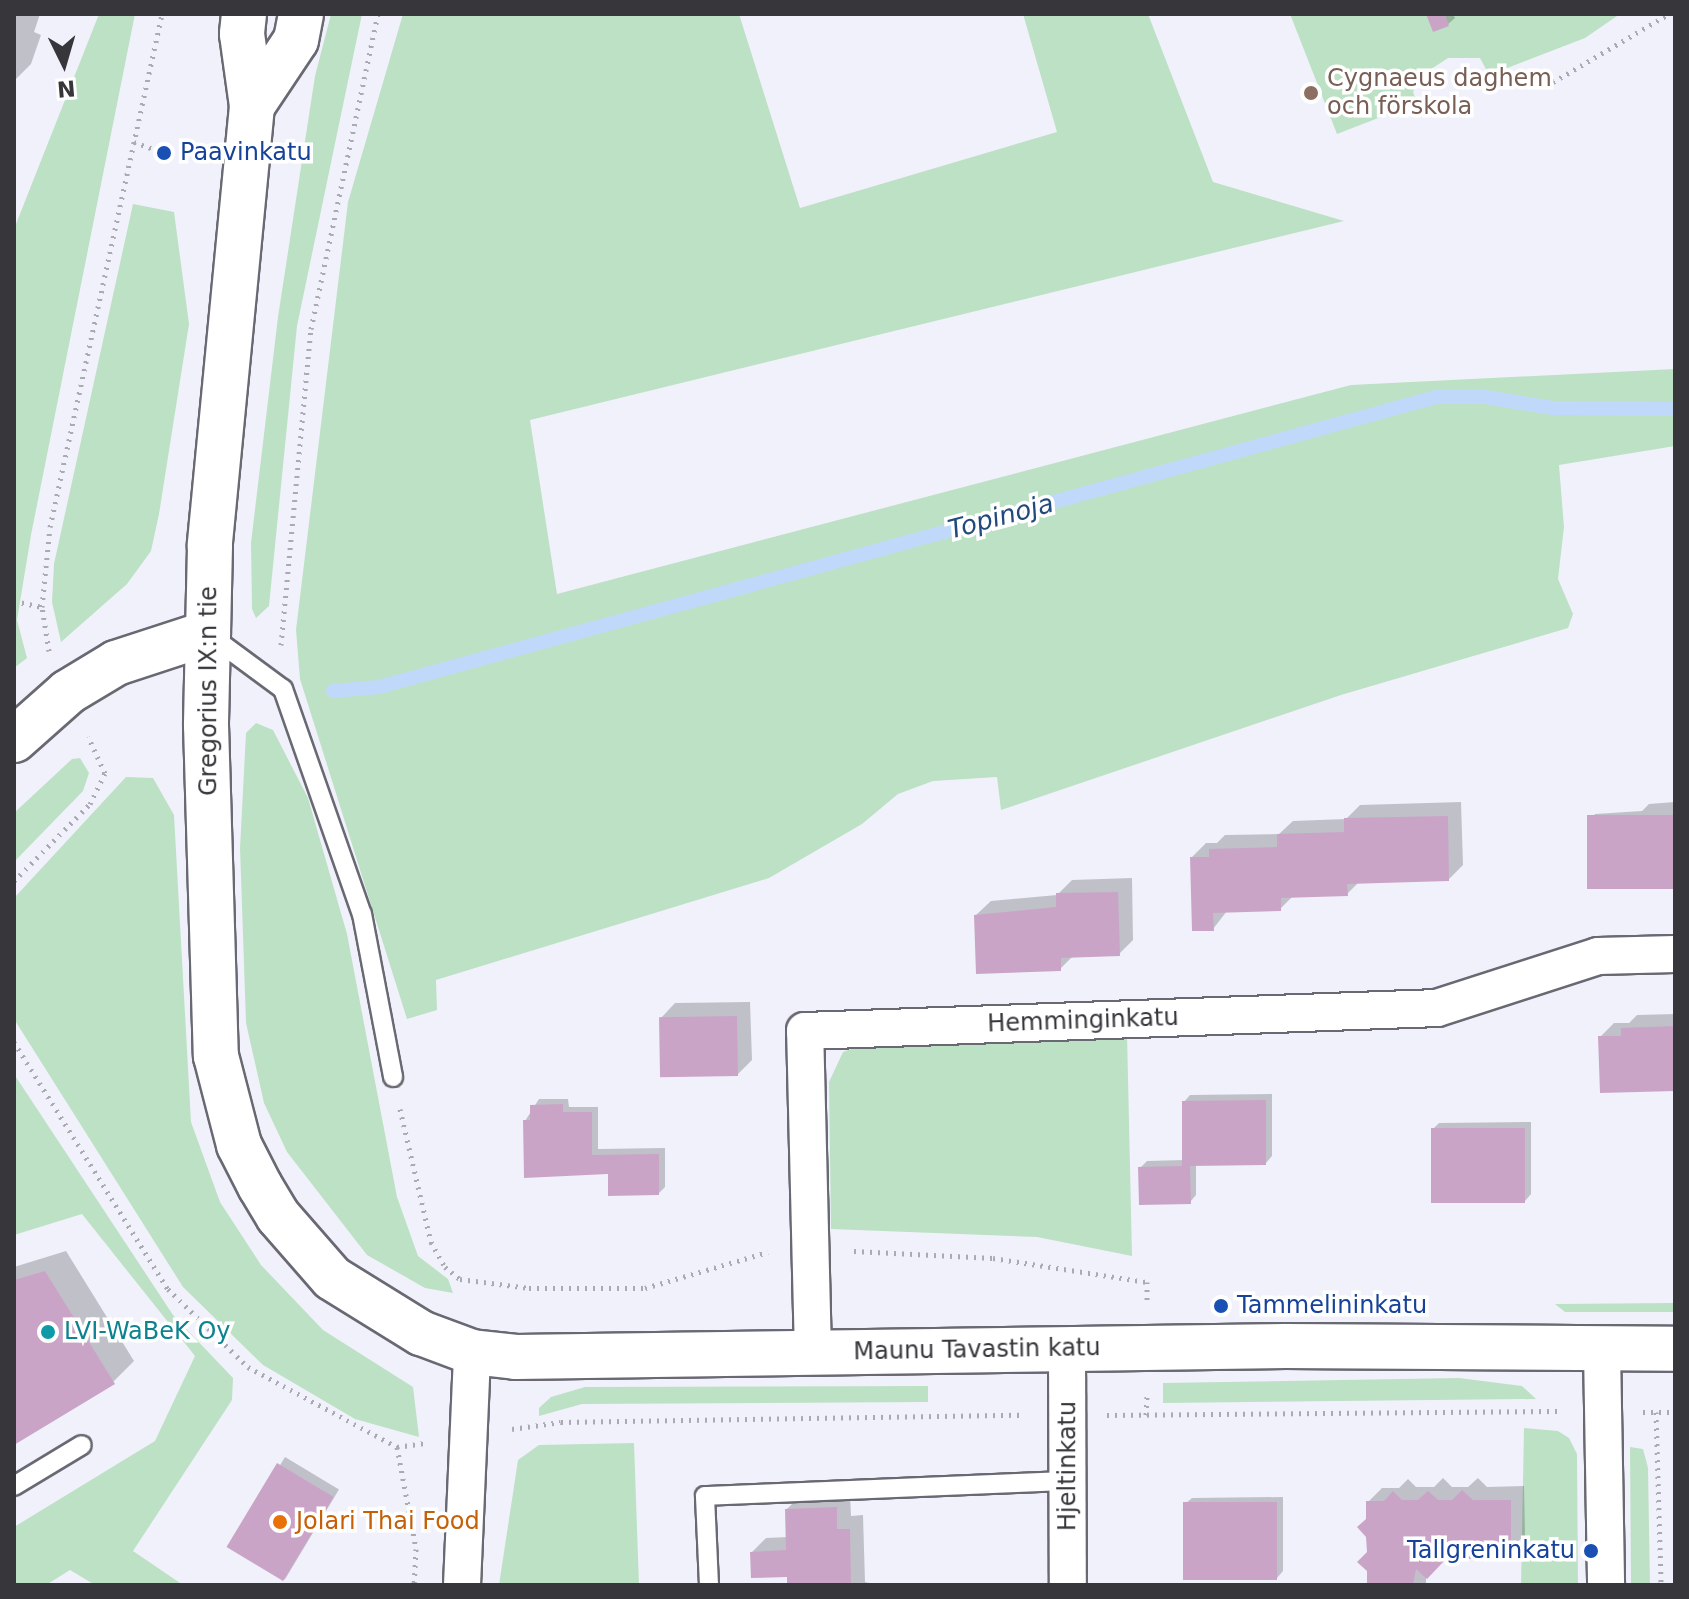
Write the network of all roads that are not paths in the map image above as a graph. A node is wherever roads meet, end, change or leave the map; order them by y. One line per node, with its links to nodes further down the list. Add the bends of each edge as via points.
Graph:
1 (244, 14): 3 (street, Gregorius IX:n tie)
2 (301, 14): 3 (street, Gregorius IX:n tie, via 296,40)
3 (252, 106): 4 (street, Gregorius IX:n tie, via 210,546)
4 (208, 633): 5 (street, via 116,663 68,692); 7 (lane, via 283,689 362,914); 8 (street, Gregorius IX:n tie, via 216,1056 239,1145 278,1216)
5 (14, 740)
6 (1675, 954): 13 (street, Hemminginkatu, via 1598,956 1437,1008 805,1031)
7 (393, 1077)
8 (309, 1255): 12 (street, Maunu Tavastin katu, via 386,1316)
9 (1067, 1348): 11 (street, Maunu Tavastin katu); 13 (street, Maunu Tavastin katu); 15 (street, Hjeltinkatu)
10 (1675, 1349): 11 (street, Maunu Tavastin katu)
11 (1602, 1350): 20 (street)
12 (472, 1352): 13 (street, Maunu Tavastin katu, via 544,1357); 17 (street)
13 (813, 1354)
14 (82, 1445): 16 (lane)
15 (1068, 1481): 18 (lane, via 705,1496); 19 (street, Hjeltinkatu)
16 (14, 1486)
17 (462, 1585)
18 (709, 1585)
19 (1068, 1585)
20 (1606, 1585)

